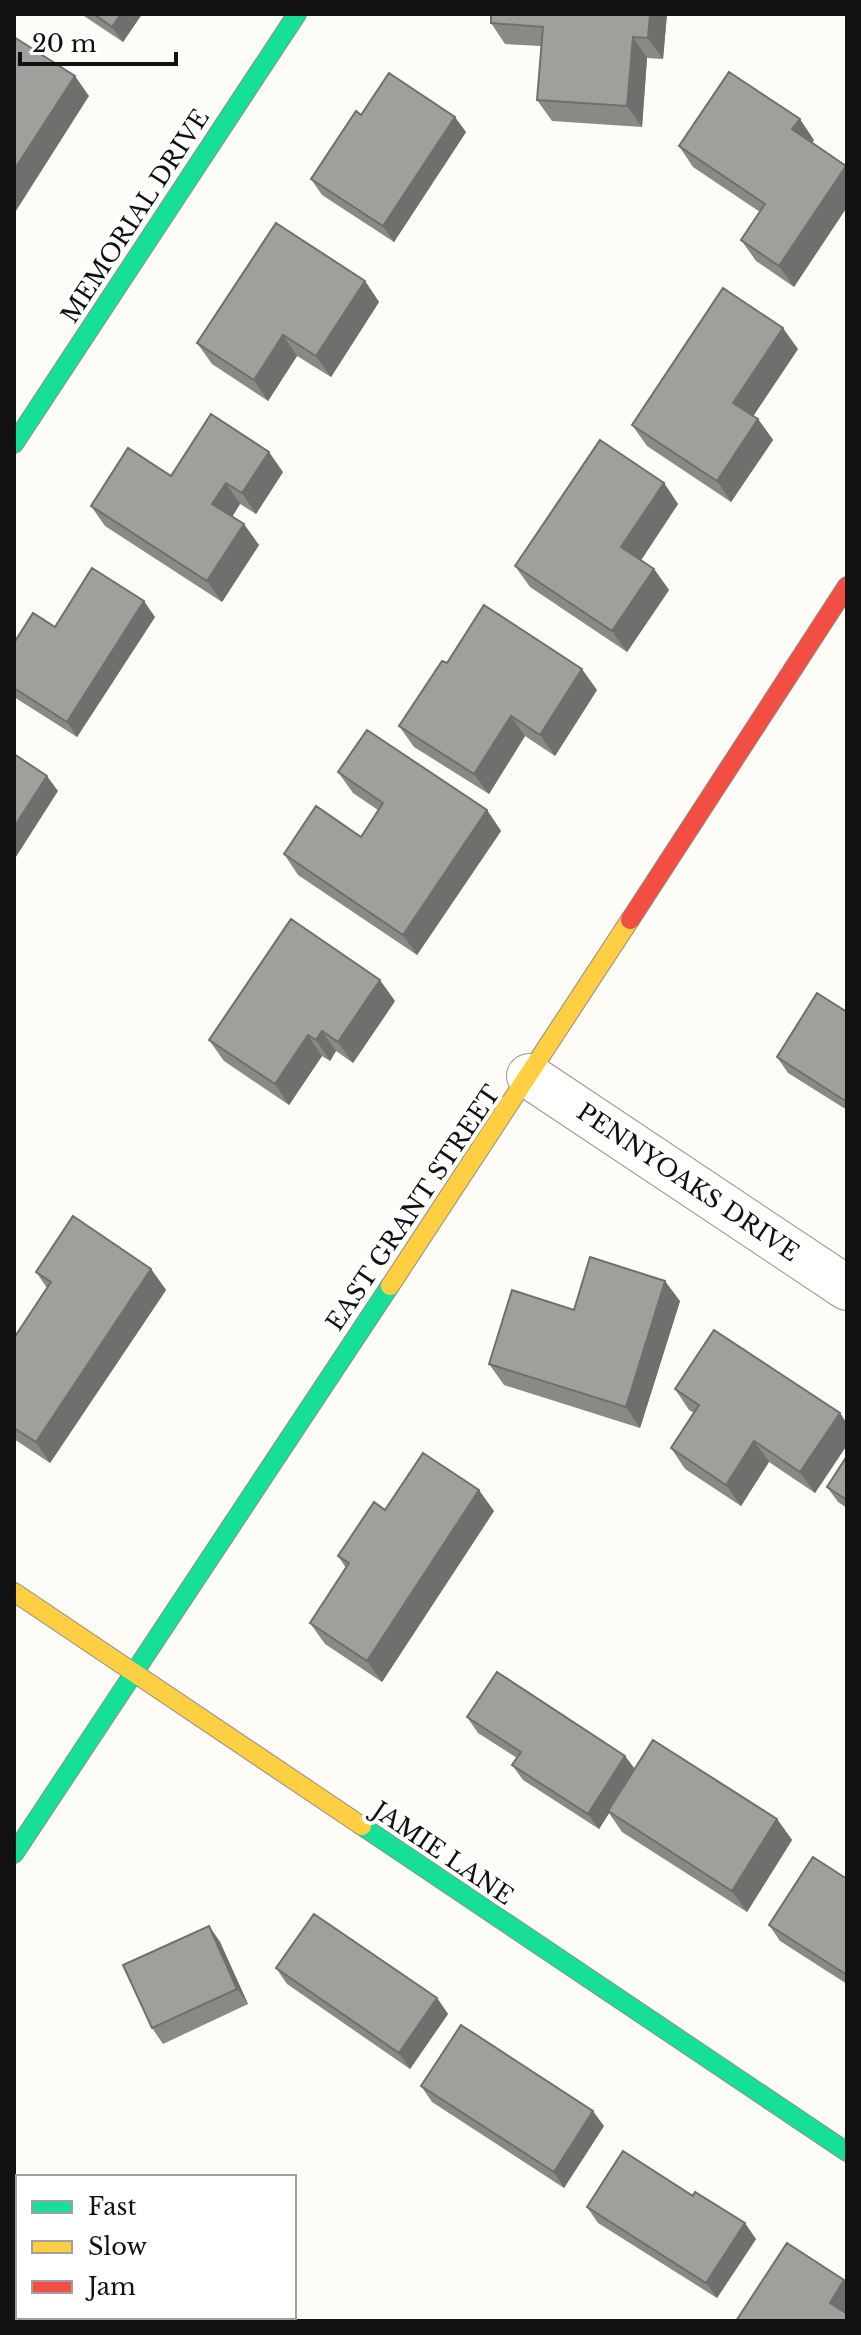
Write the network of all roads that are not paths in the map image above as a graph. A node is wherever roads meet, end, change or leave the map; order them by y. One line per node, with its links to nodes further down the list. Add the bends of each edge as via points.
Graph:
1 (297, 14): 2 (street, MEMORIAL DRIVE)
2 (14, 444)
3 (847, 586): 4 (street, EAST GRANT STREET)
4 (529, 1076): 5 (street, PENNYOAKS DRIVE); 7 (street, EAST GRANT STREET)
5 (847, 1288)
6 (14, 1592): 7 (street, JAMIE LANE)
7 (133, 1674): 8 (street, EAST GRANT STREET); 9 (street, JAMIE LANE)
8 (14, 1854)
9 (847, 2152)

